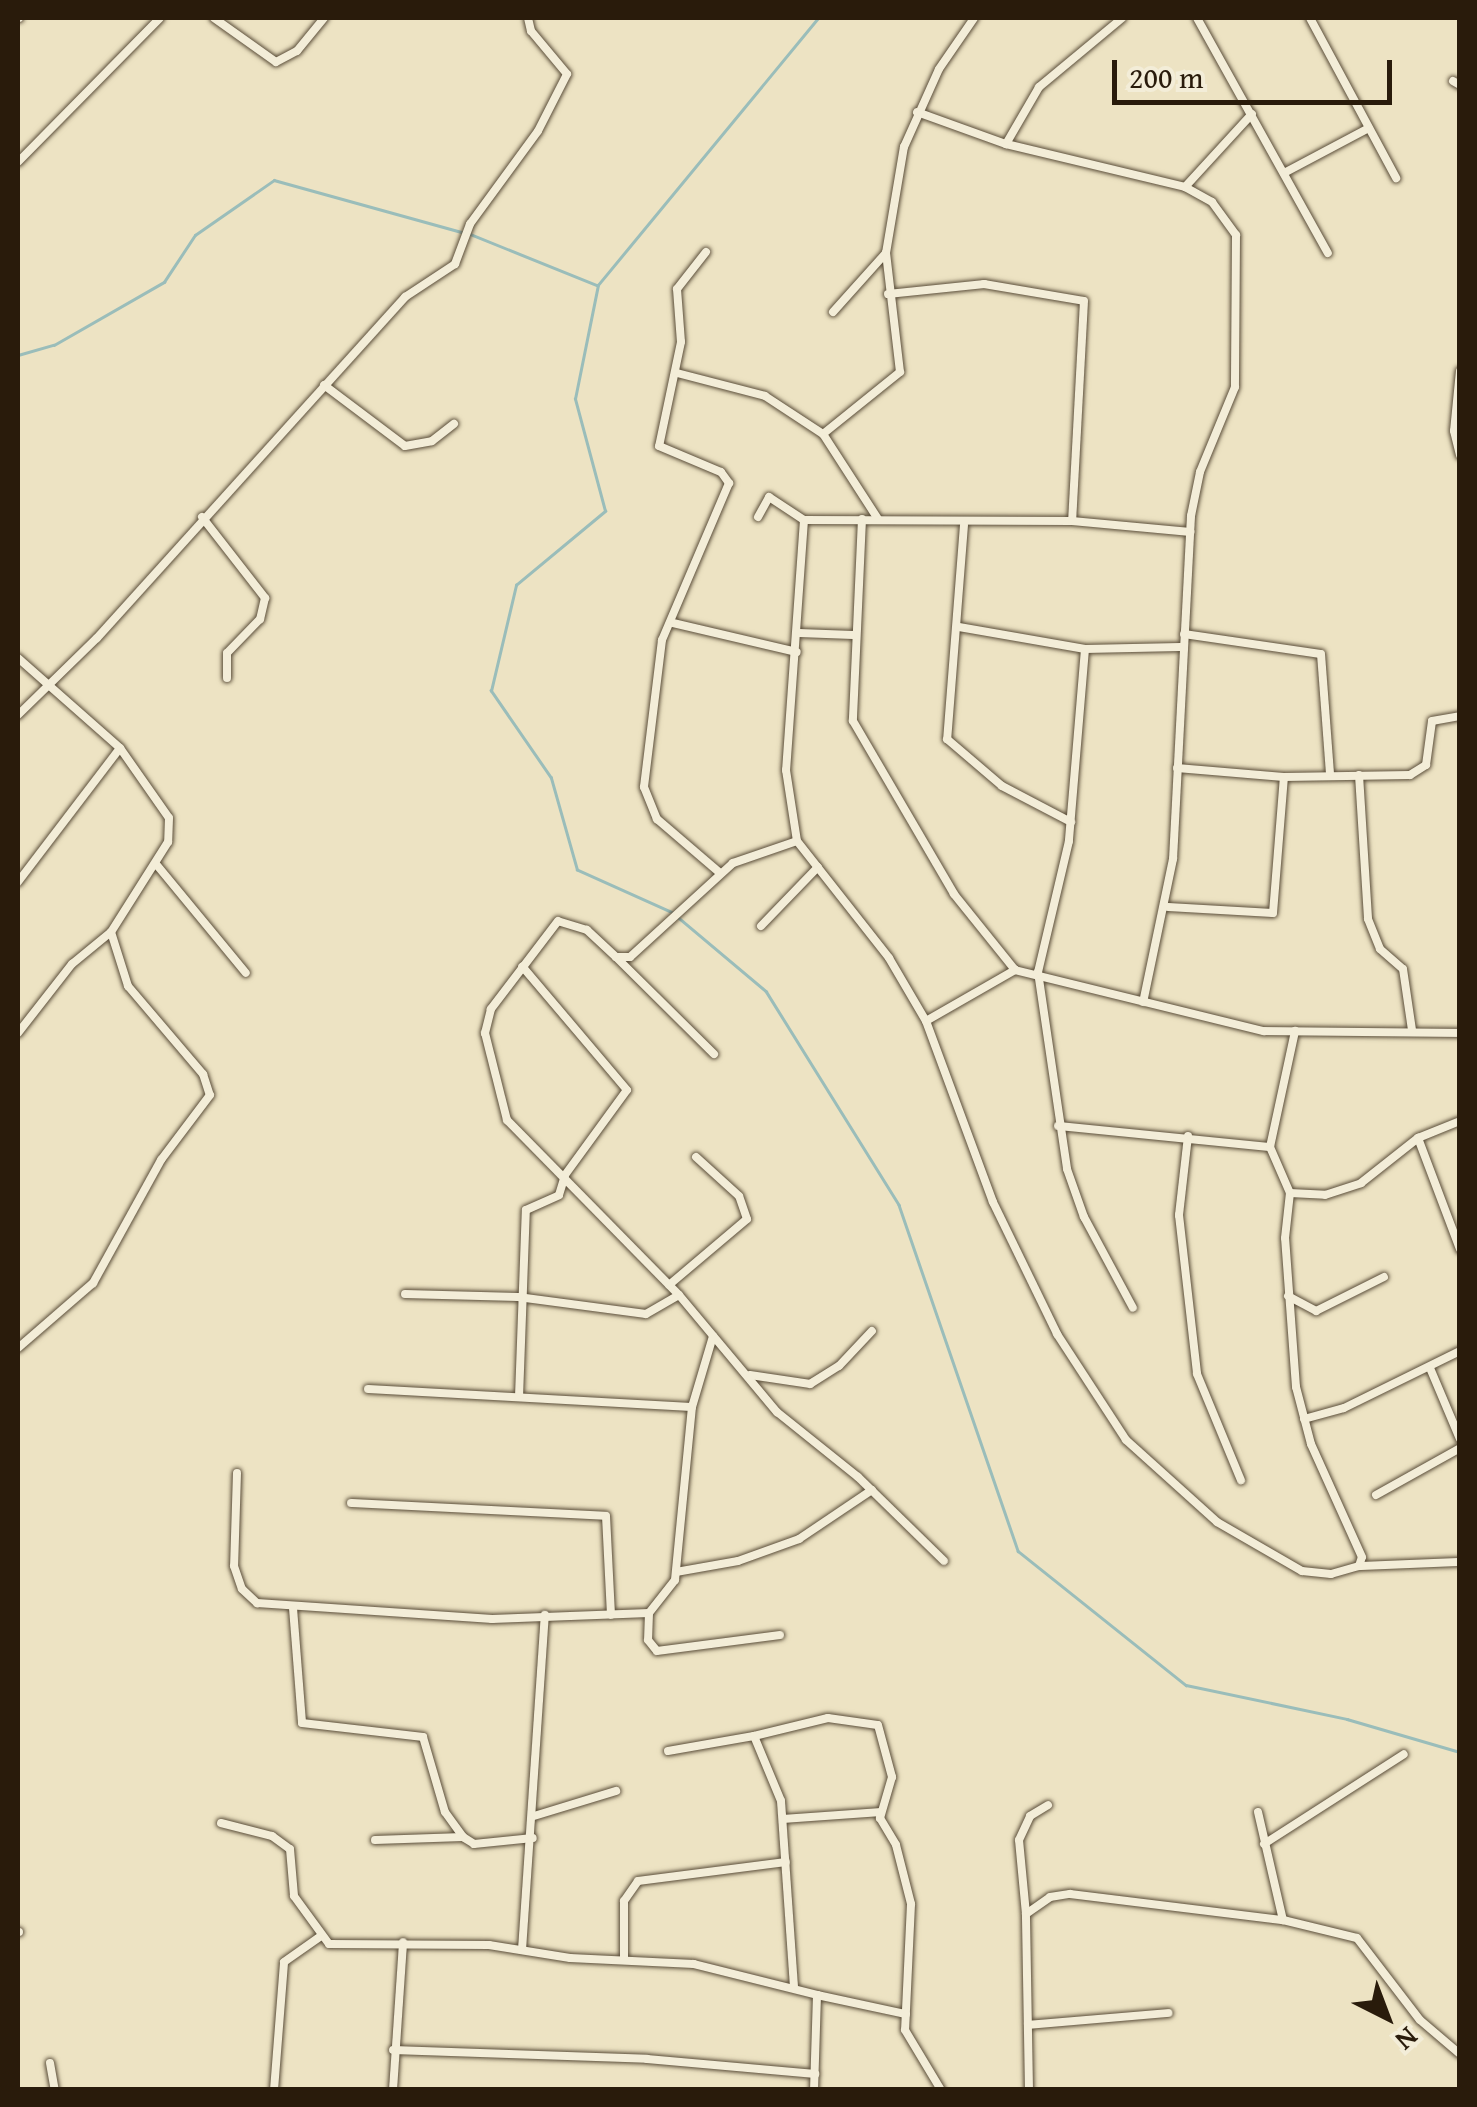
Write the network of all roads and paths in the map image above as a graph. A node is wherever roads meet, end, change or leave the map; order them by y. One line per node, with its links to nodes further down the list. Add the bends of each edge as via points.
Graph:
1 (160, 18): 13 (street)
2 (214, 18): 3 (street, via 276,62 296,51)
3 (324, 18)
4 (528, 18): 24 (street, via 531,31 566,66 556,104 470,224 455,264 405,297)
5 (974, 18): 9 (street)
6 (1122, 18): 12 (street, via 1039,86)
7 (1197, 18): 10 (street)
8 (1310, 18): 11 (street)
9 (917, 112): 12 (street); 18 (street, via 904,147)
10 (1252, 114): 14 (street); 16 (street)
11 (1369, 128): 14 (street); 15 (street)
12 (1006, 144): 16 (street)
13 (18, 162)
14 (1284, 172): 19 (street)
15 (1396, 178)
16 (1184, 187): 35 (street, via 1212,202 1230,222 1240,282 1235,388 1200,472)
17 (706, 252): 23 (street, via 678,289)
18 (886, 253): 20 (street); 21 (street)
19 (1328, 254)
20 (888, 294): 26 (street, via 900,372); 33 (street, via 984,284 1084,301)
21 (833, 312)
22 (1460, 371): 27 (street, via 1454,431)
23 (677, 373): 26 (street, via 765,396); 36 (street, via 659,446 721,472 729,483)
24 (324, 384): 25 (street, via 405,446 432,441); 28 (street)
25 (454, 424)
26 (823, 434): 31 (street)
27 (1460, 456)
28 (202, 517): 45 (street, via 265,598 260,619 227,653); 46 (street, via 97,638)
29 (758, 517): 32 (street, via 769,497)
30 (862, 518): 31 (street); 32 (street); 40 (street)
31 (878, 519): 34 (street)
32 (804, 520): 38 (street)
33 (1072, 521): 34 (street); 35 (street)
34 (964, 525): 37 (street)
35 (1190, 532): 39 (street)
36 (672, 623): 43 (street); 58 (street, via 662,640 645,794 666,828)
37 (960, 627): 42 (street); 54 (street, via 947,739 1002,786)
38 (800, 634): 40 (street); 43 (street)
39 (1184, 634): 41 (street); 51 (street, via 1321,654)
40 (853, 635): 65 (street, via 850,705 857,733 954,894)
41 (1184, 647): 42 (street); 50 (street)
42 (1086, 648): 54 (street)
43 (797, 652): 55 (street, via 786,791)
44 (18, 658): 46 (street)
45 (227, 678)
46 (43, 685): 47 (street); 49 (street)
47 (18, 715)
48 (1460, 716): 52 (street, via 1432,721 1420,771)
49 (120, 748): 56 (street, via 171,825); 59 (street)
50 (1177, 768): 53 (street); 60 (street)
51 (1330, 774): 52 (street); 53 (street)
52 (1359, 775): 70 (street, via 1368,919 1380,949 1403,968)
53 (1284, 777): 60 (street, via 1272,914)
54 (1071, 822): 66 (street)
55 (797, 842): 57 (street); 58 (street)
56 (156, 864): 62 (street); 67 (street)
57 (818, 866): 61 (street); 69 (street, via 889,958)
58 (720, 872): 63 (street, via 630,957)
59 (18, 882)
60 (1168, 907): 68 (street)
61 (761, 926)
62 (111, 932): 72 (street, via 72,964); 93 (street, via 128,986 204,1074 210,1095 122,1223 93,1283)
63 (616, 957): 64 (street, via 567,920 550,929); 74 (street)
64 (522, 966): 81 (street, via 491,1009 485,1033 502,1113); 81 (street, via 627,1090)
65 (1015, 970): 66 (street); 69 (street)
66 (1038, 972): 68 (street, via 1079,990); 76 (street)
67 (246, 973)
68 (1144, 1002): 71 (street, via 1253,1029)
69 (926, 1021): 110 (street, via 1021,1266 1092,1394 1126,1440 1204,1511 1266,1555 1302,1571 1332,1574)
70 (1412, 1030): 71 (street); 73 (street)
71 (1296, 1031): 79 (street)
72 (18, 1032)
73 (1460, 1033)
74 (714, 1054)
75 (1460, 1121): 78 (street)
76 (1058, 1126): 77 (street); 90 (street, via 1084,1217)
77 (1188, 1136): 79 (street); 104 (street, via 1179,1214 1197,1374)
78 (1418, 1138): 82 (street, via 1361,1182 1325,1195); 83 (street)
79 (1270, 1147): 82 (street)
80 (696, 1157): 85 (street, via 739,1196 747,1219)
81 (564, 1175): 85 (street); 89 (street, via 557,1198 526,1210)
82 (1290, 1193): 88 (street)
83 (1460, 1249)
84 (1384, 1277): 88 (street, via 1316,1311)
85 (669, 1285): 87 (street)
86 (405, 1294): 89 (street)
87 (679, 1295): 89 (street, via 646,1314); 92 (street)
88 (1288, 1296): 100 (street)
89 (518, 1297): 98 (street)
90 (1133, 1308)
91 (872, 1331): 96 (street, via 840,1366 810,1384)
92 (713, 1336): 96 (street); 99 (street)
93 (18, 1348)
94 (1460, 1351): 95 (street)
95 (1430, 1368): 100 (street, via 1344,1408); 101 (street)
96 (750, 1374): 105 (street, via 777,1412)
97 (368, 1389): 98 (street)
98 (519, 1397): 99 (street)
99 (692, 1407): 111 (street)
100 (1304, 1418): 110 (street, via 1362,1557)
101 (1460, 1439)
102 (1460, 1448): 106 (street)
103 (237, 1473): 112 (street, via 236,1578 257,1604)
104 (1242, 1480)
105 (872, 1490): 108 (street); 111 (street, via 799,1539 738,1561)
106 (1376, 1495)
107 (351, 1503): 115 (street, via 606,1516)
108 (944, 1561)
109 (1460, 1562): 110 (street)
110 (1358, 1566)
111 (676, 1572): 113 (street)
112 (294, 1608): 114 (street); 127 (street, via 302,1724 423,1737 431,1744 446,1812)
113 (649, 1613): 115 (street); 116 (street, via 648,1640 657,1651)
114 (545, 1615): 115 (street); 124 (street)
115 (611, 1615)
116 (780, 1635)
117 (754, 1736): 118 (street); 122 (street, via 828,1718 874,1721 892,1777); 125 (street)
118 (668, 1751)
119 (1404, 1754): 130 (street)
120 (616, 1791): 124 (street)
121 (1048, 1805): 132 (street, via 1030,1816 1020,1840)
122 (881, 1812): 125 (street); 141 (street, via 911,1904)
123 (1258, 1812): 130 (street)
124 (534, 1816): 128 (street)
125 (783, 1819): 131 (street)
126 (221, 1823): 134 (street, via 272,1836 290,1849 290,1887)
127 (463, 1838): 128 (street, via 474,1844); 129 (street)
128 (533, 1838): 136 (street)
129 (375, 1840)
130 (1264, 1844): 133 (street)
131 (786, 1862): 137 (street, via 638,1880 624,1902); 138 (street)
132 (1026, 1914): 133 (street, via 1036,1903 1070,1894); 142 (street)
133 (1284, 1920): 144 (street, via 1357,1938 1420,2020)
134 (322, 1936): 135 (street, via 334,1945); 148 (street, via 284,1962)
135 (403, 1942): 136 (street); 143 (street)
136 (522, 1950): 137 (street)
137 (624, 1960): 138 (street, via 694,1964)
138 (794, 1988): 139 (street)
139 (817, 1995): 141 (street); 146 (street)
140 (1168, 2012): 142 (street)
141 (906, 2014): 151 (street, via 916,2058)
142 (1028, 2025): 152 (street)
143 (393, 2050): 146 (street, via 648,2058); 149 (street)
144 (1460, 2054)
145 (50, 2063): 147 (street)
146 (816, 2074): 150 (street)
147 (54, 2090)
148 (274, 2090)
149 (393, 2090)
150 (814, 2090)
151 (941, 2090)
152 (1028, 2090)

